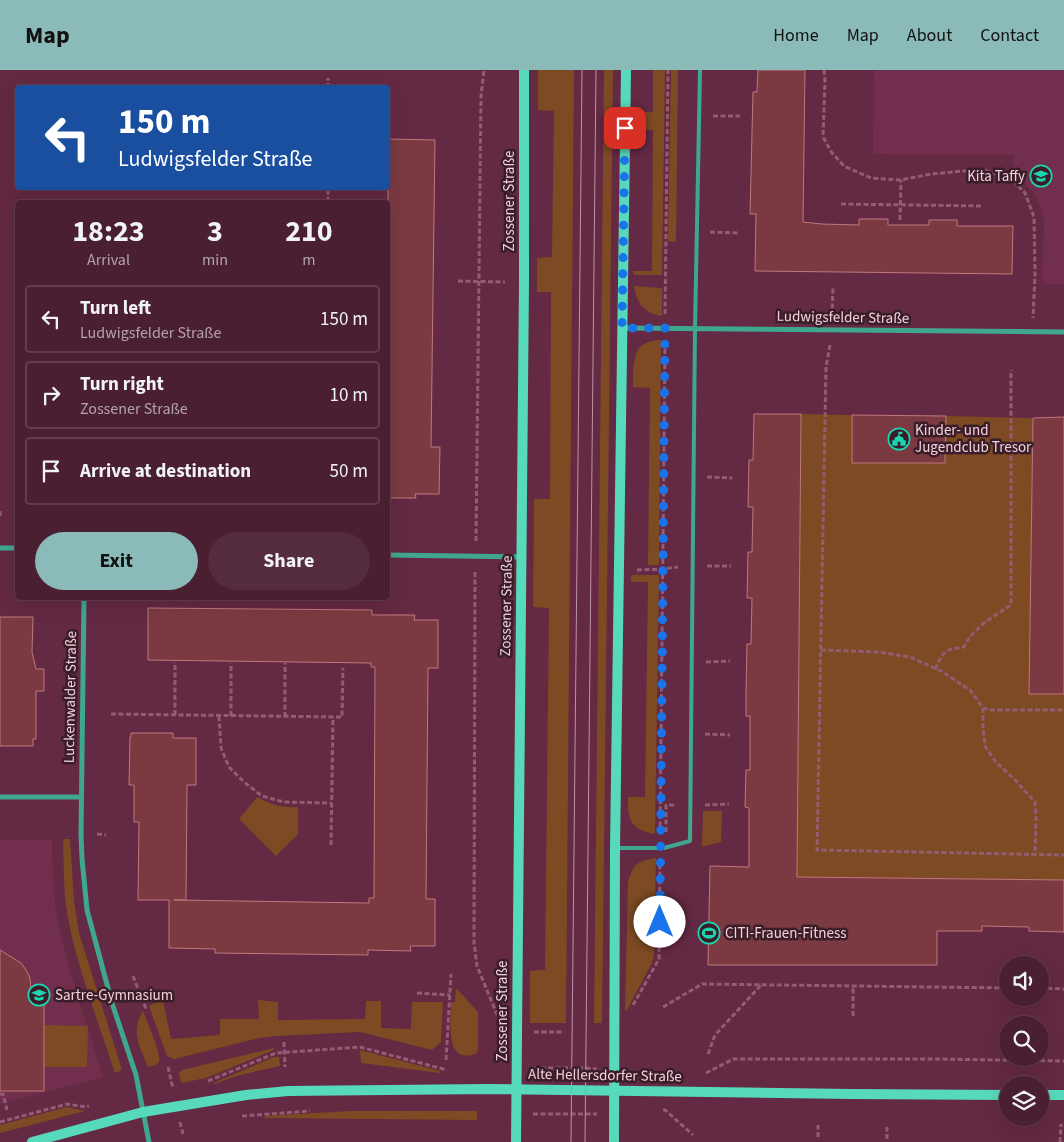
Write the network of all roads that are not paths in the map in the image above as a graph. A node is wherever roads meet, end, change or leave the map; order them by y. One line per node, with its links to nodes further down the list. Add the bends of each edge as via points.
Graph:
1 (524, 70): 10 (street, Zossener Straße)
2 (626, 70): 4 (street)
3 (700, 70): 5 (lane)
4 (622, 328): 5 (street, Ludwigsfelder Straße); 14 (street)
5 (695, 328): 6 (street, Ludwigsfelder Straße); 14 (lane, via 690,840 666,848)
6 (1064, 332)
7 (0, 548): 8 (street)
8 (15, 548)
9 (390, 554): 10 (street)
10 (521, 557): 15 (street, Zossener Straße)
11 (84, 600): 13 (street, Luckenwalder Straße)
12 (0, 797): 13 (street)
13 (80, 797): 20 (street, Luckenwalder Straße, via 87,910 112,1003 136,1075)
14 (615, 848): 16 (street)
15 (517, 1089): 16 (street, Alte Hellersdorfer Straße); 20 (street, Alte Hellersdorfer Straße, via 288,1091); 23 (street, Zossener Straße)
16 (614, 1090): 17 (street, Alte Hellersdorfer Straße); 24 (street)
17 (999, 1095)
18 (1049, 1095): 19 (street)
19 (1064, 1095)
20 (143, 1112): 21 (street, Alte Hellersdorfer Straße); 22 (street)
21 (32, 1142)
22 (149, 1142)
23 (516, 1142)
24 (614, 1142)

